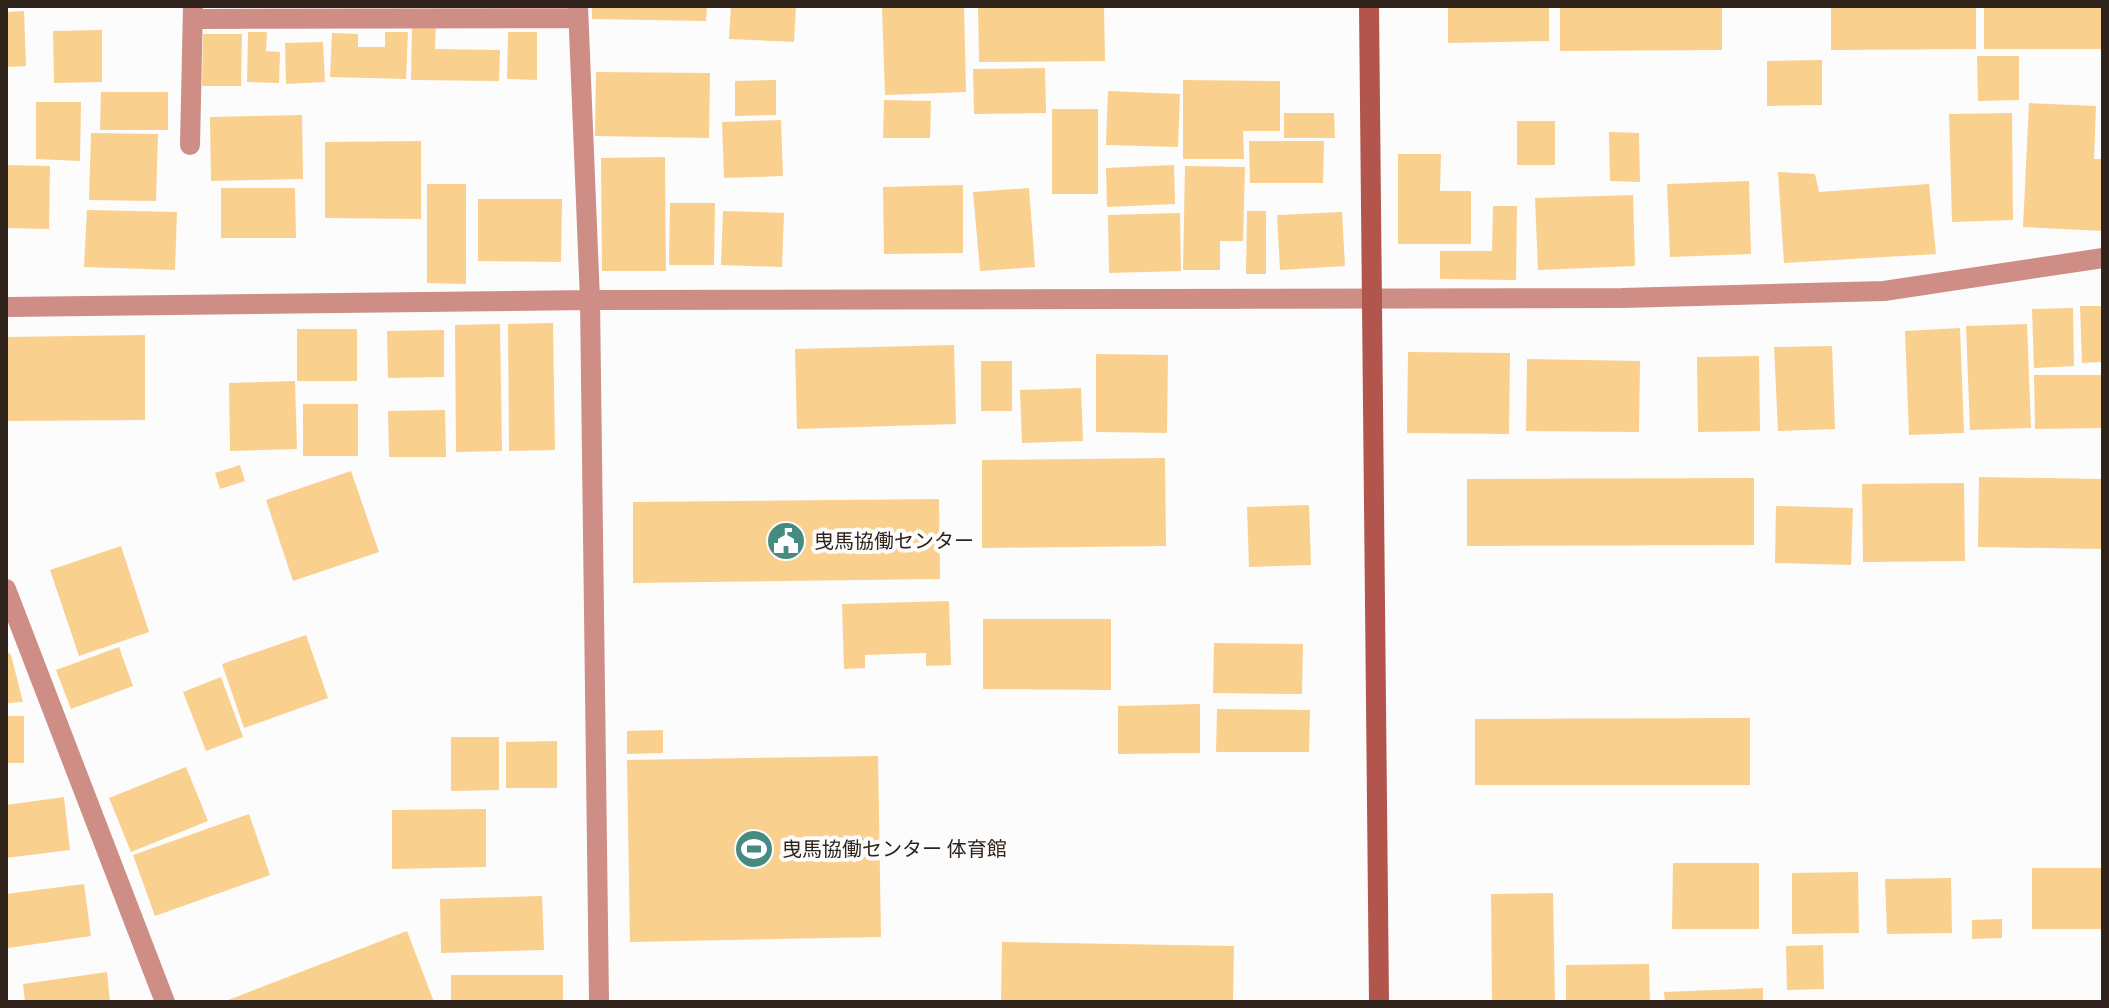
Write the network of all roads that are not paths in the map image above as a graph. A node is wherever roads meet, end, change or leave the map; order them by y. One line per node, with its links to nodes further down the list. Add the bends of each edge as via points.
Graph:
1 (1369, 6): 7 (street)
2 (194, 12): 3 (street); 4 (street)
3 (578, 12): 6 (street)
4 (190, 145)
5 (2103, 258): 7 (street, via 1884,291)
6 (590, 300): 7 (street); 8 (street); 11 (street)
7 (1371, 300): 12 (street)
8 (6, 307)
9 (8, 598): 10 (street)
10 (165, 1002)
11 (599, 1002)
12 (1379, 1002)

